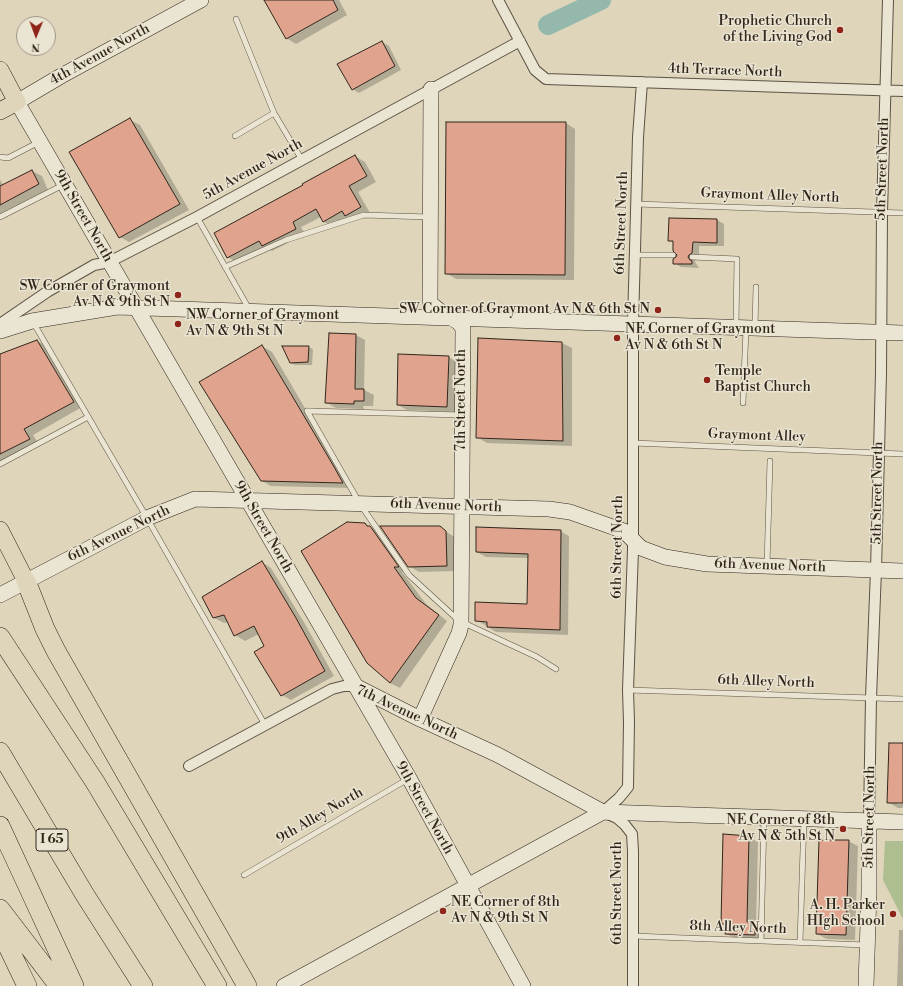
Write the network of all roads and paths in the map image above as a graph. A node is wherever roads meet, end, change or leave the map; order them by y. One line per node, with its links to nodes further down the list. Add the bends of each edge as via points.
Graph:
1 (201, 0): 11 (main road, 4th Avenue North)
2 (498, 0): 5 (street)
3 (888, 0): 9 (street, 5th Street North)
4 (236, 19): 13 (lane)
5 (520, 41): 7 (street, 4th Terrace North, via 535,70 546,79); 8 (street, 5th Avenue North)
6 (0, 70): 11 (main road, 9th Street North)
7 (642, 82): 9 (street, 4th Terrace North); 19 (street, 6th Street North)
8 (431, 89): 17 (street, 5th Avenue North); 23 (main road, 7th Street North)
9 (885, 90): 10 (street, 4th Terrace North); 20 (street, 5th Street North)
10 (903, 91)
11 (17, 102): 12 (main road, 4th Avenue North); 15 (main road, 9th Street North)
12 (0, 111)
13 (274, 114): 14 (lane); 17 (lane)
14 (234, 136)
15 (40, 142): 16 (lane, via 8,158); 18 (main road, 9th Street North)
16 (0, 158)
17 (302, 160): 22 (street, 5th Avenue North)
18 (64, 184): 24 (lane); 28 (main road, 9th Street North)
19 (636, 204): 20 (lane, Graymont Alley North); 25 (street, 6th Street North)
20 (882, 212): 21 (lane, Graymont Alley North); 39 (street, 5th Street North)
21 (903, 213)
22 (197, 217): 28 (street, 5th Avenue North); 29 (lane)
23 (432, 217): 29 (lane, via 364,215 286,240); 33 (main road, 7th Street North, via 430,303)
24 (0, 218)
25 (635, 255): 26 (lane); 36 (street, 6th Street North)
26 (673, 255)
27 (692, 256): 37 (lane, via 737,259)
28 (109, 262): 31 (main road, 9th Street North); 35 (street, 5th Avenue North, via 94,265 60,284)
29 (225, 267): 32 (lane)
30 (756, 287): 37 (lane)
31 (136, 307): 32 (main road); 34 (main road, via 117,307); 49 (main road, 9th Street North)
32 (250, 311): 33 (main road)
33 (452, 318): 36 (main road); 42 (main road, 7th Street North, via 462,328)
34 (32, 321): 38 (main road); 43 (lane)
35 (0, 324)
36 (633, 324): 37 (main road); 44 (street, 6th Street North)
37 (746, 328): 39 (main road); 41 (lane)
38 (0, 331)
39 (880, 332): 40 (main road); 45 (street, 5th Street North)
40 (903, 333)
41 (743, 403)
42 (462, 415): 50 (lane, via 307,411); 51 (main road, 7th Street North)
43 (88, 417): 48 (lane); 52 (lane)
44 (633, 443): 45 (lane, Graymont Alley); 54 (street, 6th Street North)
45 (879, 453): 46 (lane, Graymont Alley); 56 (street, 5th Street North)
46 (903, 454)
47 (770, 461): 55 (lane)
48 (0, 464)
49 (248, 500): 50 (main road, 6th Avenue North); 52 (main road, 6th Avenue North, via 195,499); 63 (main road, 9th Street North)
50 (360, 504): 51 (main road, 6th Avenue North); 60 (lane, via 409,575)
51 (461, 507): 54 (main road, 6th Avenue North, via 549,509 570,512 624,531); 60 (main road, 7th Street North)
52 (147, 518): 58 (main road, 6th Avenue North); 68 (lane)
53 (0, 530): 58 (main road)
54 (632, 539): 55 (main road, 6th Avenue North, via 641,548 665,557 707,564); 64 (street, 6th Street North)
55 (767, 566): 56 (main road, 6th Avenue North)
56 (876, 570): 57 (main road, 6th Avenue North); 65 (street, 5th Street North)
57 (903, 571)
58 (26, 581): 59 (main road, 6th Avenue North); 92 (highway, via 56,651)
59 (0, 595)
60 (461, 621): 62 (lane, via 537,657); 67 (main road, 7th Street North, via 459,633)
61 (0, 637): 91 (highway, via 91,776)
62 (556, 669)
63 (355, 686): 67 (main road, 7th Avenue North); 68 (street, 7th Avenue North, via 332,689); 71 (main road, 9th Street North)
64 (628, 690): 65 (lane, 6th Alley North); 72 (street, 6th Street North, via 628,787)
65 (871, 698): 66 (lane, 6th Alley North); 75 (street, 5th Street North)
66 (903, 699)
67 (420, 719): 72 (main road, 7th Avenue North, via 498,755)
68 (265, 725): 70 (street, 7th Avenue North)
69 (0, 752): 90 (highway, I 65, via 100,921)
70 (189, 766)
71 (409, 778): 78 (lane, 9th Alley North); 79 (main road, 9th Street North)
72 (603, 812): 73 (main road); 79 (main road); 82 (street, 6th Street North, via 617,818 632,834)
73 (764, 817): 74 (main road); 83 (lane)
74 (804, 818): 75 (main road); 84 (lane)
75 (869, 820): 76 (main road); 85 (main road, 5th Street North)
76 (903, 822)
77 (0, 826): 89 (highway)
78 (244, 875)
79 (467, 886): 86 (main road); 93 (main road, 9th Street North)
80 (0, 909): 88 (highway)
81 (0, 930): 87 (highway)
82 (632, 936): 83 (lane, 8th Alley North); 94 (street, 6th Street North)
83 (761, 941): 84 (lane, 8th Alley North)
84 (800, 942): 85 (lane, 8th Alley North)
85 (867, 945): 95 (main road, 5th Street North)
86 (287, 985)
87 (27, 986)
88 (59, 986)
89 (74, 986)
90 (143, 986)
91 (217, 986)
92 (247, 986)
93 (523, 986)
94 (632, 986)
95 (866, 986)

